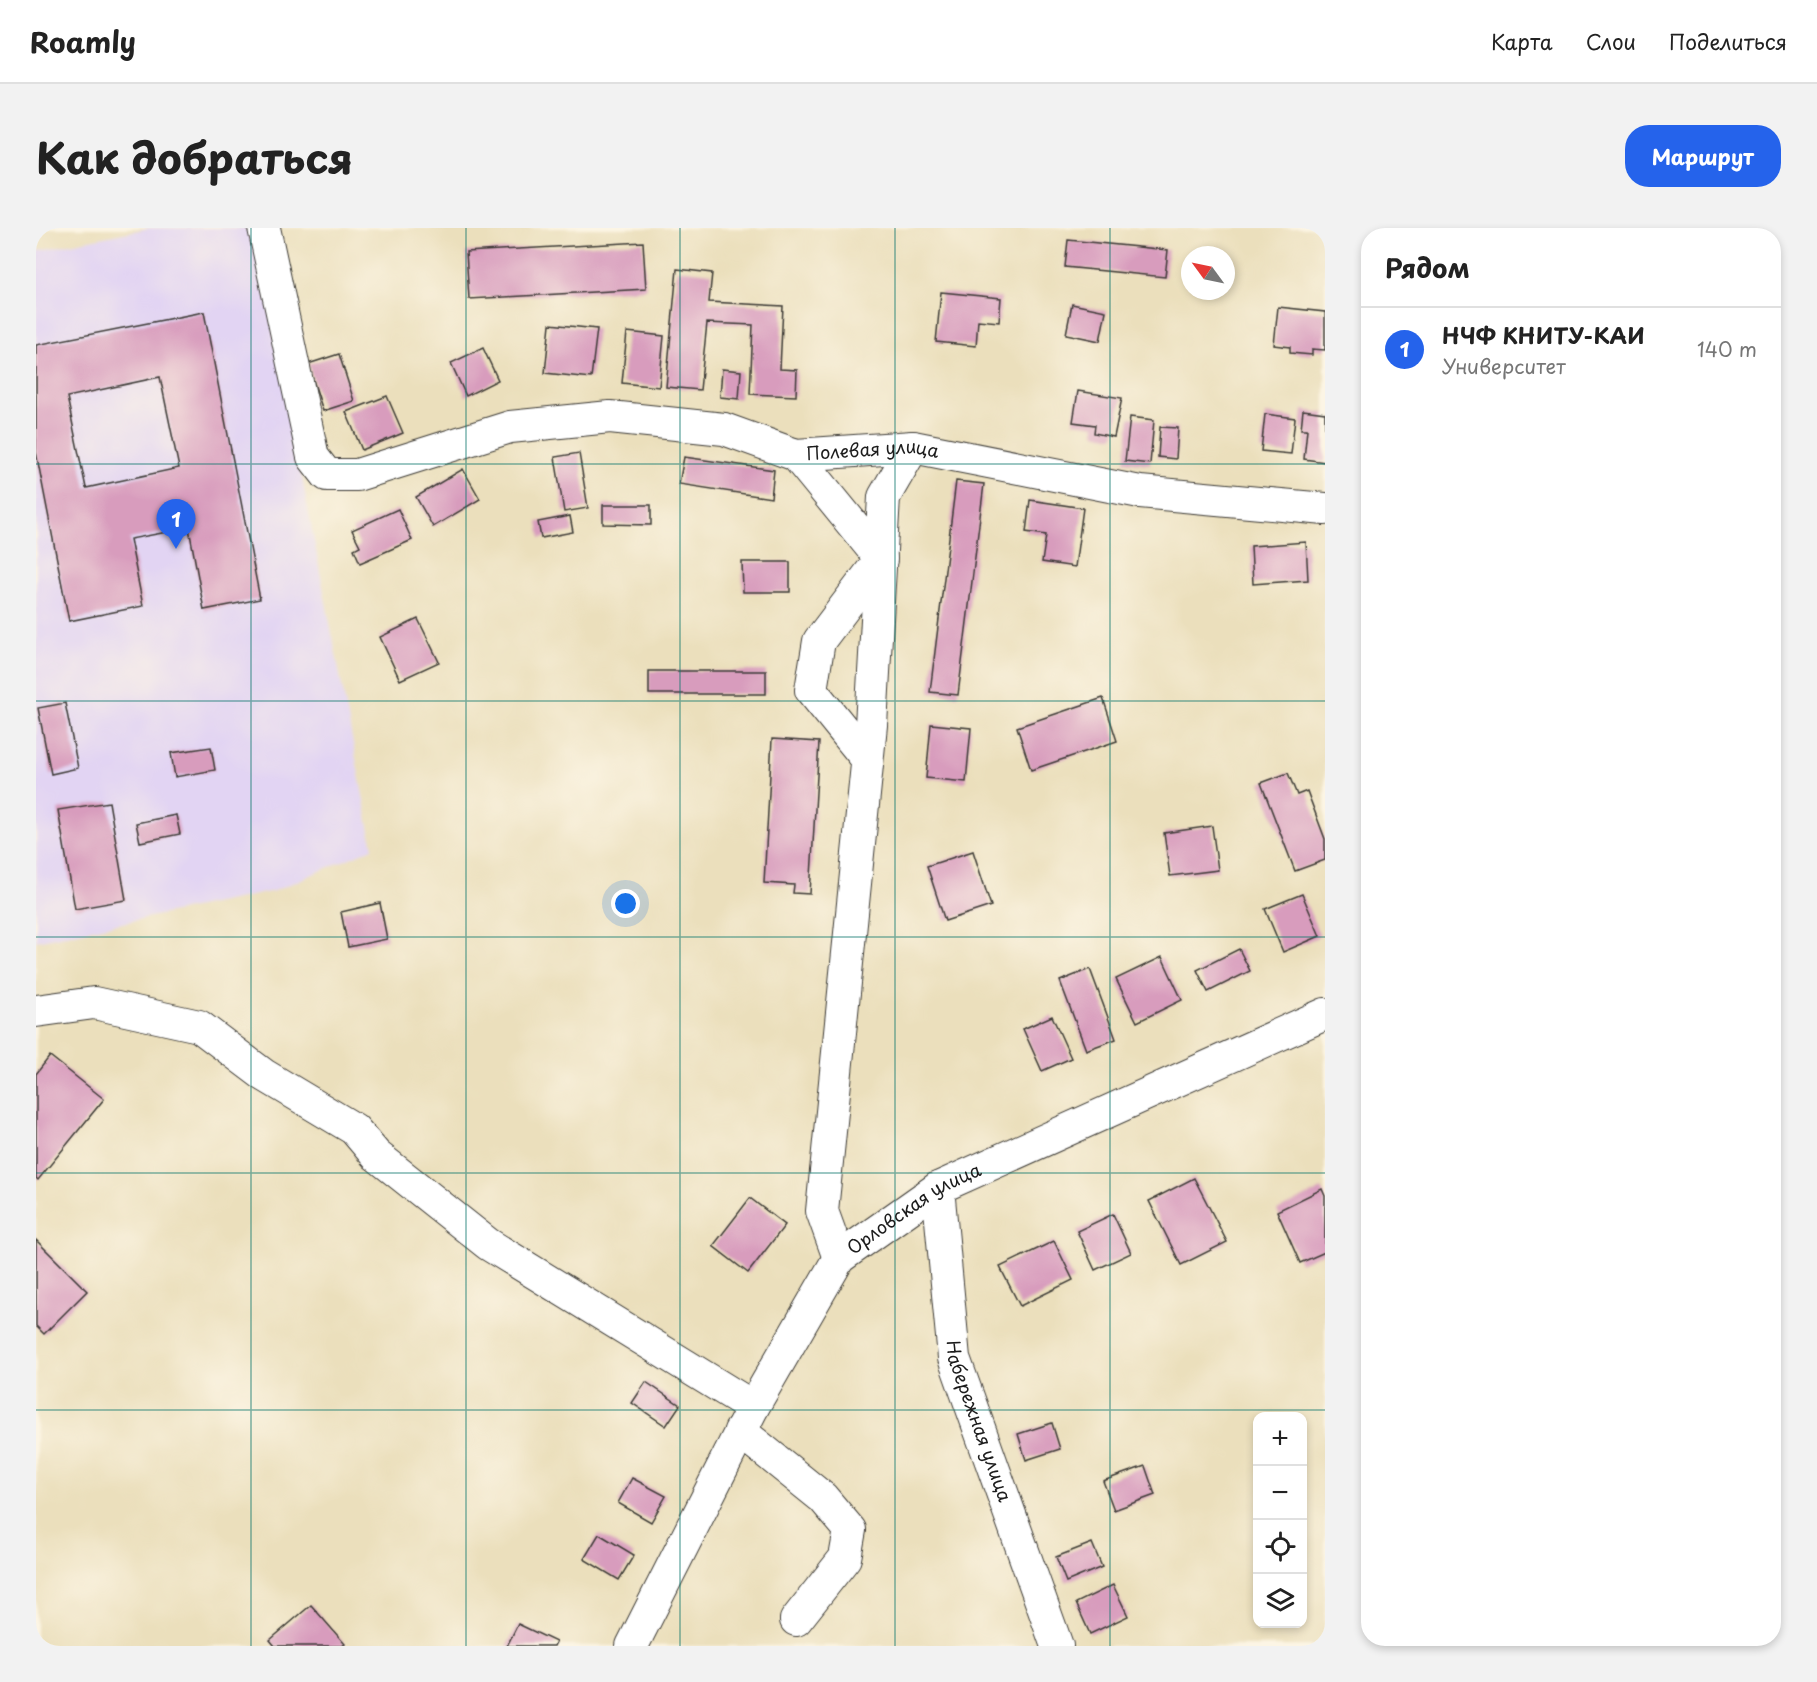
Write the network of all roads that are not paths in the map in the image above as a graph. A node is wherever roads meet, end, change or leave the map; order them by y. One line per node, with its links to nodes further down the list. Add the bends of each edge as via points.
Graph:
1 (264, 228): 3 (street, Полевая улица, via 313,457 327,475 357,475 510,428 610,417 724,429)
2 (913, 447): 3 (street, Полевая улица); 4 (street, Полевая улица, via 1140,492); 5 (street, via 884,497)
3 (796, 455): 5 (street)
4 (1325, 509)
5 (881, 560): 6 (street); 6 (street, via 819,640 811,690)
6 (867, 759): 10 (street, via 822,1211)
7 (36, 1011): 11 (street, via 94,1004 199,1026 264,1075 354,1129 376,1155 488,1244)
8 (1325, 1014): 9 (street, Орловская улица)
9 (938, 1188): 10 (street, Орловская улица); 14 (street, Набережная улица, via 954,1358)
10 (839, 1258): 11 (street, Орловская улица)
11 (747, 1419): 12 (street, via 850,1530 845,1558); 13 (street, Орловская улица)
12 (796, 1620)
13 (632, 1646)
14 (1057, 1646)

